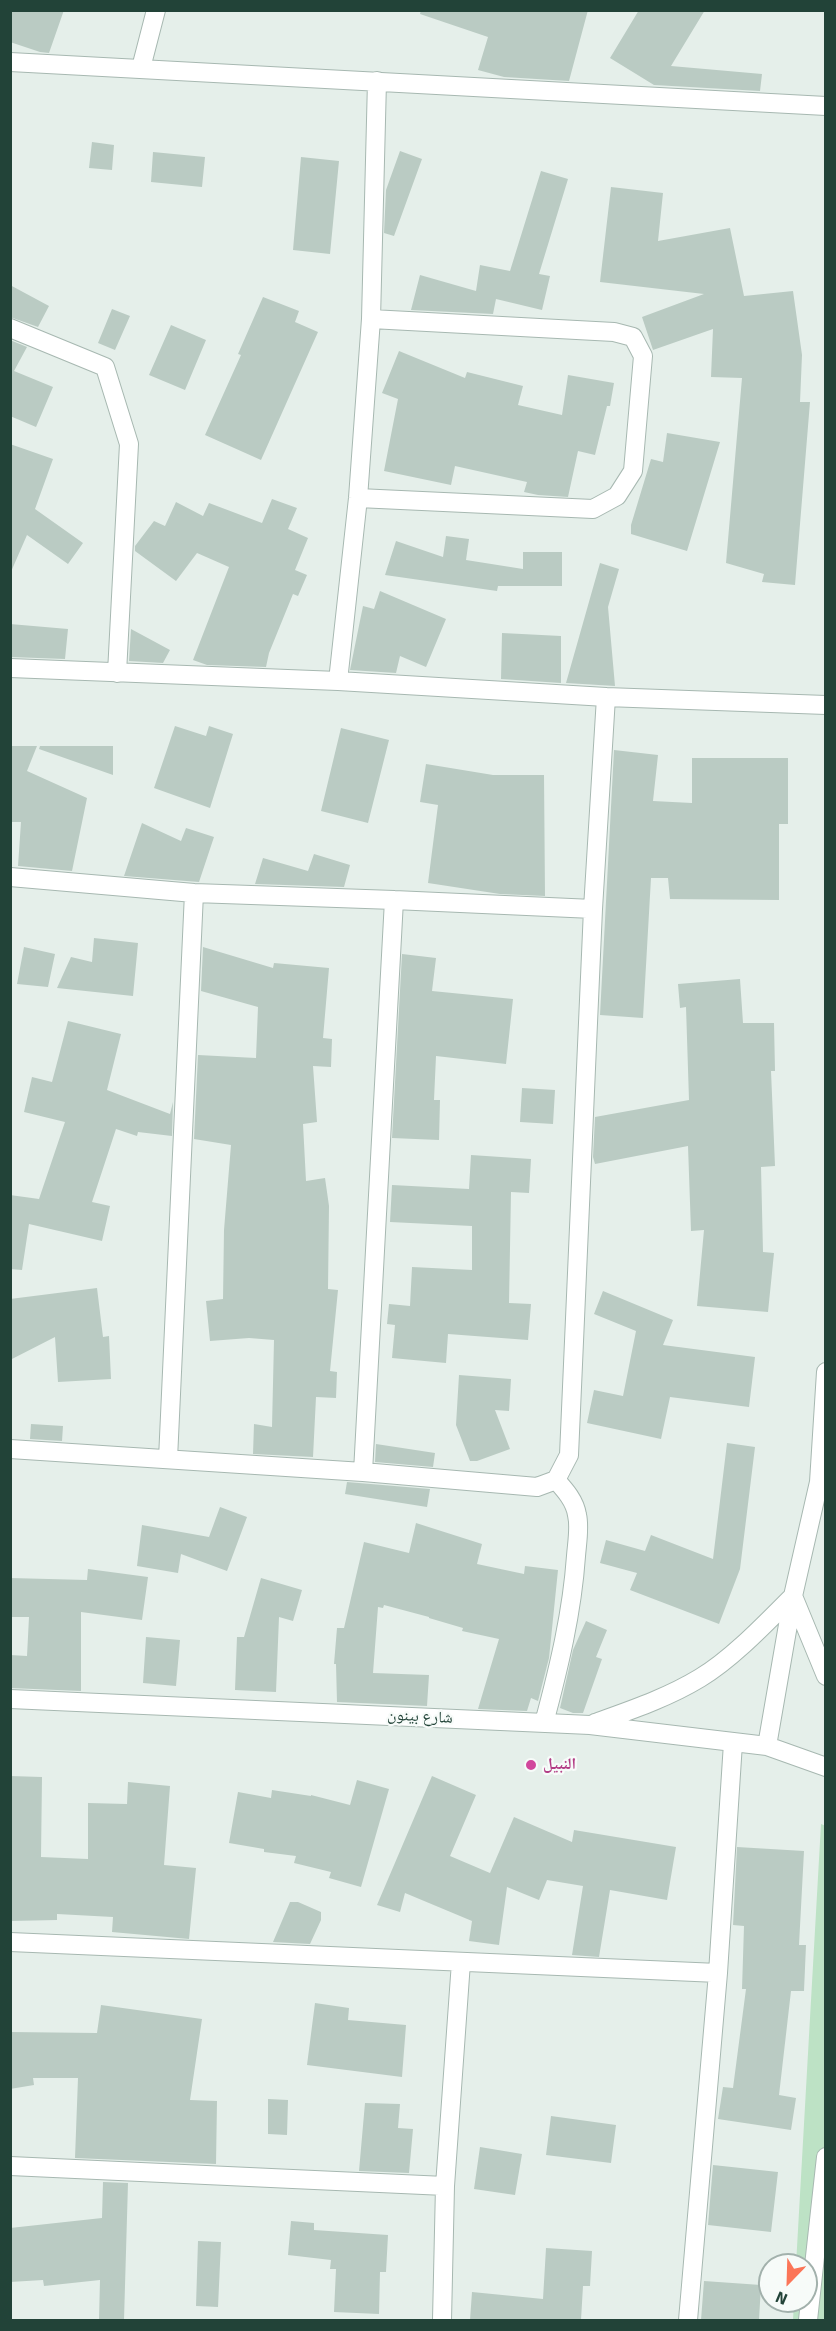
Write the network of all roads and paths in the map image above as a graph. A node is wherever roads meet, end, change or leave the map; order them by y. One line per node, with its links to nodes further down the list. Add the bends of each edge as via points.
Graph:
1 (156, 10): 3 (street)
2 (10, 62): 3 (street)
3 (141, 68): 4 (street)
4 (377, 81): 5 (street); 6 (street)
5 (825, 106)
6 (371, 319): 8 (street); 8 (street, via 614,332 633,338 643,356 633,471 617,496 593,509)
7 (10, 328): 10 (street, via 105,367 112,389 129,444)
8 (358, 498): 11 (street)
9 (10, 668): 10 (street)
10 (117, 673): 11 (street)
11 (338, 681): 12 (street)
12 (606, 697): 13 (street); 17 (street)
13 (825, 705)
14 (10, 878): 15 (street)
15 (194, 893): 16 (street); 20 (street)
16 (394, 900): 17 (street); 21 (street)
17 (593, 909): 22 (street, via 569,1455)
18 (825, 1372): 23 (street)
19 (10, 1449): 20 (street)
20 (168, 1459): 21 (street)
21 (363, 1472): 22 (street, via 537,1486)
22 (556, 1480): 27 (street, via 568,1493 577,1514 577,1538 574,1592 565,1644)
23 (822, 1482): 24 (street)
24 (793, 1596): 25 (street); 28 (street, via 751,1638 702,1677 652,1703); 30 (street)
25 (825, 1676)
26 (10, 1699): 27 (street, شارع بينون)
27 (544, 1723): 28 (street, شارع بينون)
28 (590, 1725): 29 (street, شارع بينون)
29 (733, 1743): 30 (street, شارع بينون); 34 (street)
30 (767, 1746): 31 (street, شارع بينون)
31 (825, 1767)
32 (10, 1942): 33 (street)
33 (460, 1962): 34 (street); 37 (street)
34 (718, 1973): 39 (street)
35 (825, 2157): 40 (street)
36 (10, 2166): 37 (street)
37 (446, 2186): 38 (street)
38 (442, 2320)
39 (688, 2320)
40 (808, 2320)

